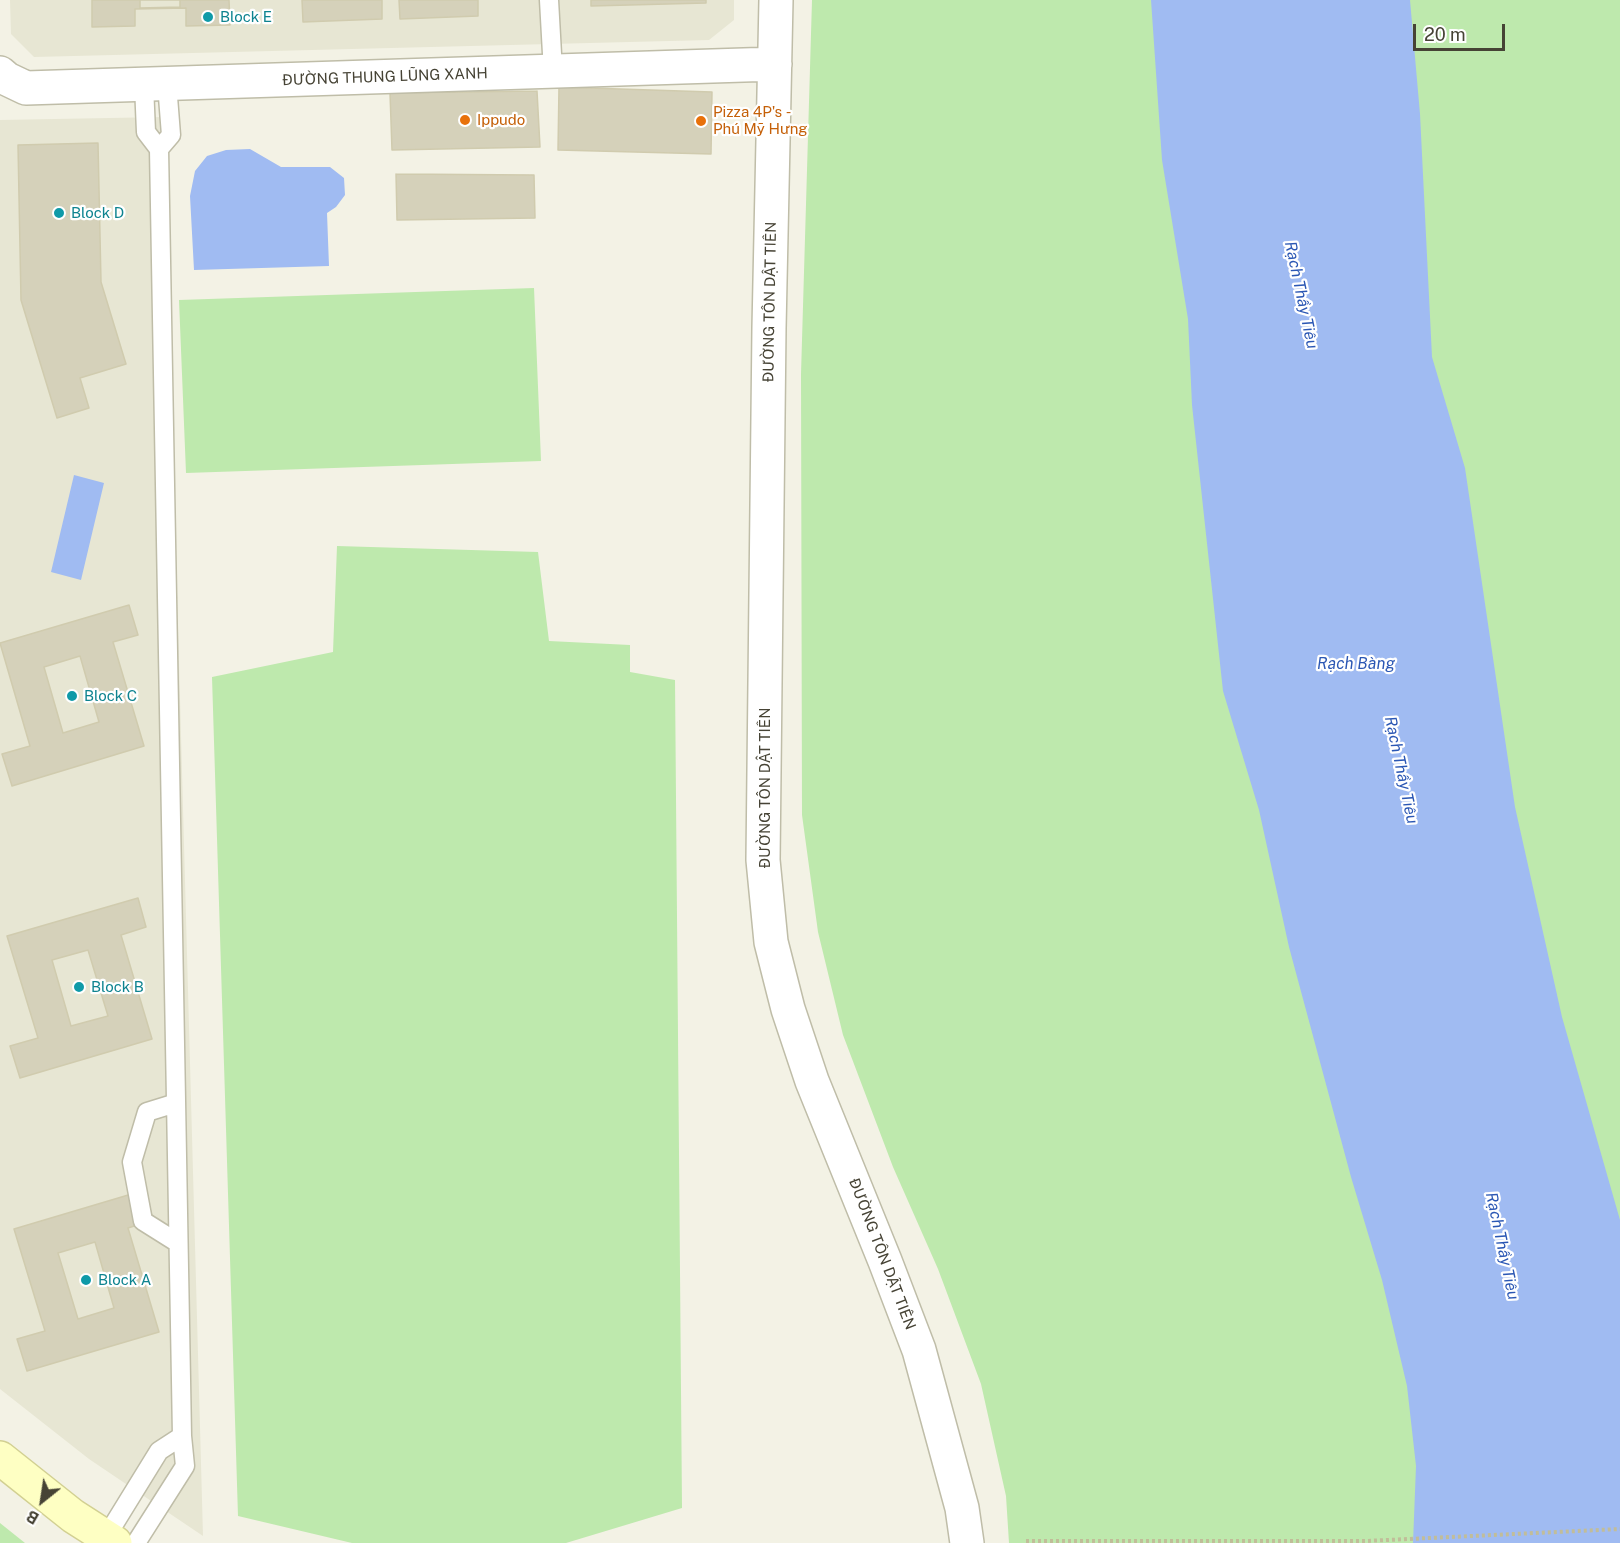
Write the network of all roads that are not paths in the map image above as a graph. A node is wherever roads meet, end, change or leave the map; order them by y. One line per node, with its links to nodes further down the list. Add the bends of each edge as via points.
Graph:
1 (549, 0): 4 (lane)
2 (776, 0): 3 (street, ĐƯỜNG TÔN DẬT TIÊN)
3 (775, 64): 4 (street, ĐƯỜNG THUNG LŨNG XANH); 12 (street, ĐƯỜNG TÔN DẬT TIÊN, via 763,860 771,942 812,1082 919,1350 962,1508)
4 (553, 72): 6 (street, ĐƯỜNG THUNG LŨNG XANH)
5 (0, 73): 6 (street, ĐƯỜNG THUNG LŨNG XANH, via 26,88)
6 (156, 85): 7 (lane, via 146,132 159,149)
7 (176, 1103): 8 (lane); 8 (lane, via 147,1113 132,1162 143,1221)
8 (178, 1243): 9 (lane)
9 (182, 1437): 11 (lane, via 159,1452); 11 (lane, via 185,1466)
10 (0, 1458): 11 (street, via 73,1516)
11 (119, 1541)
12 (967, 1543)

